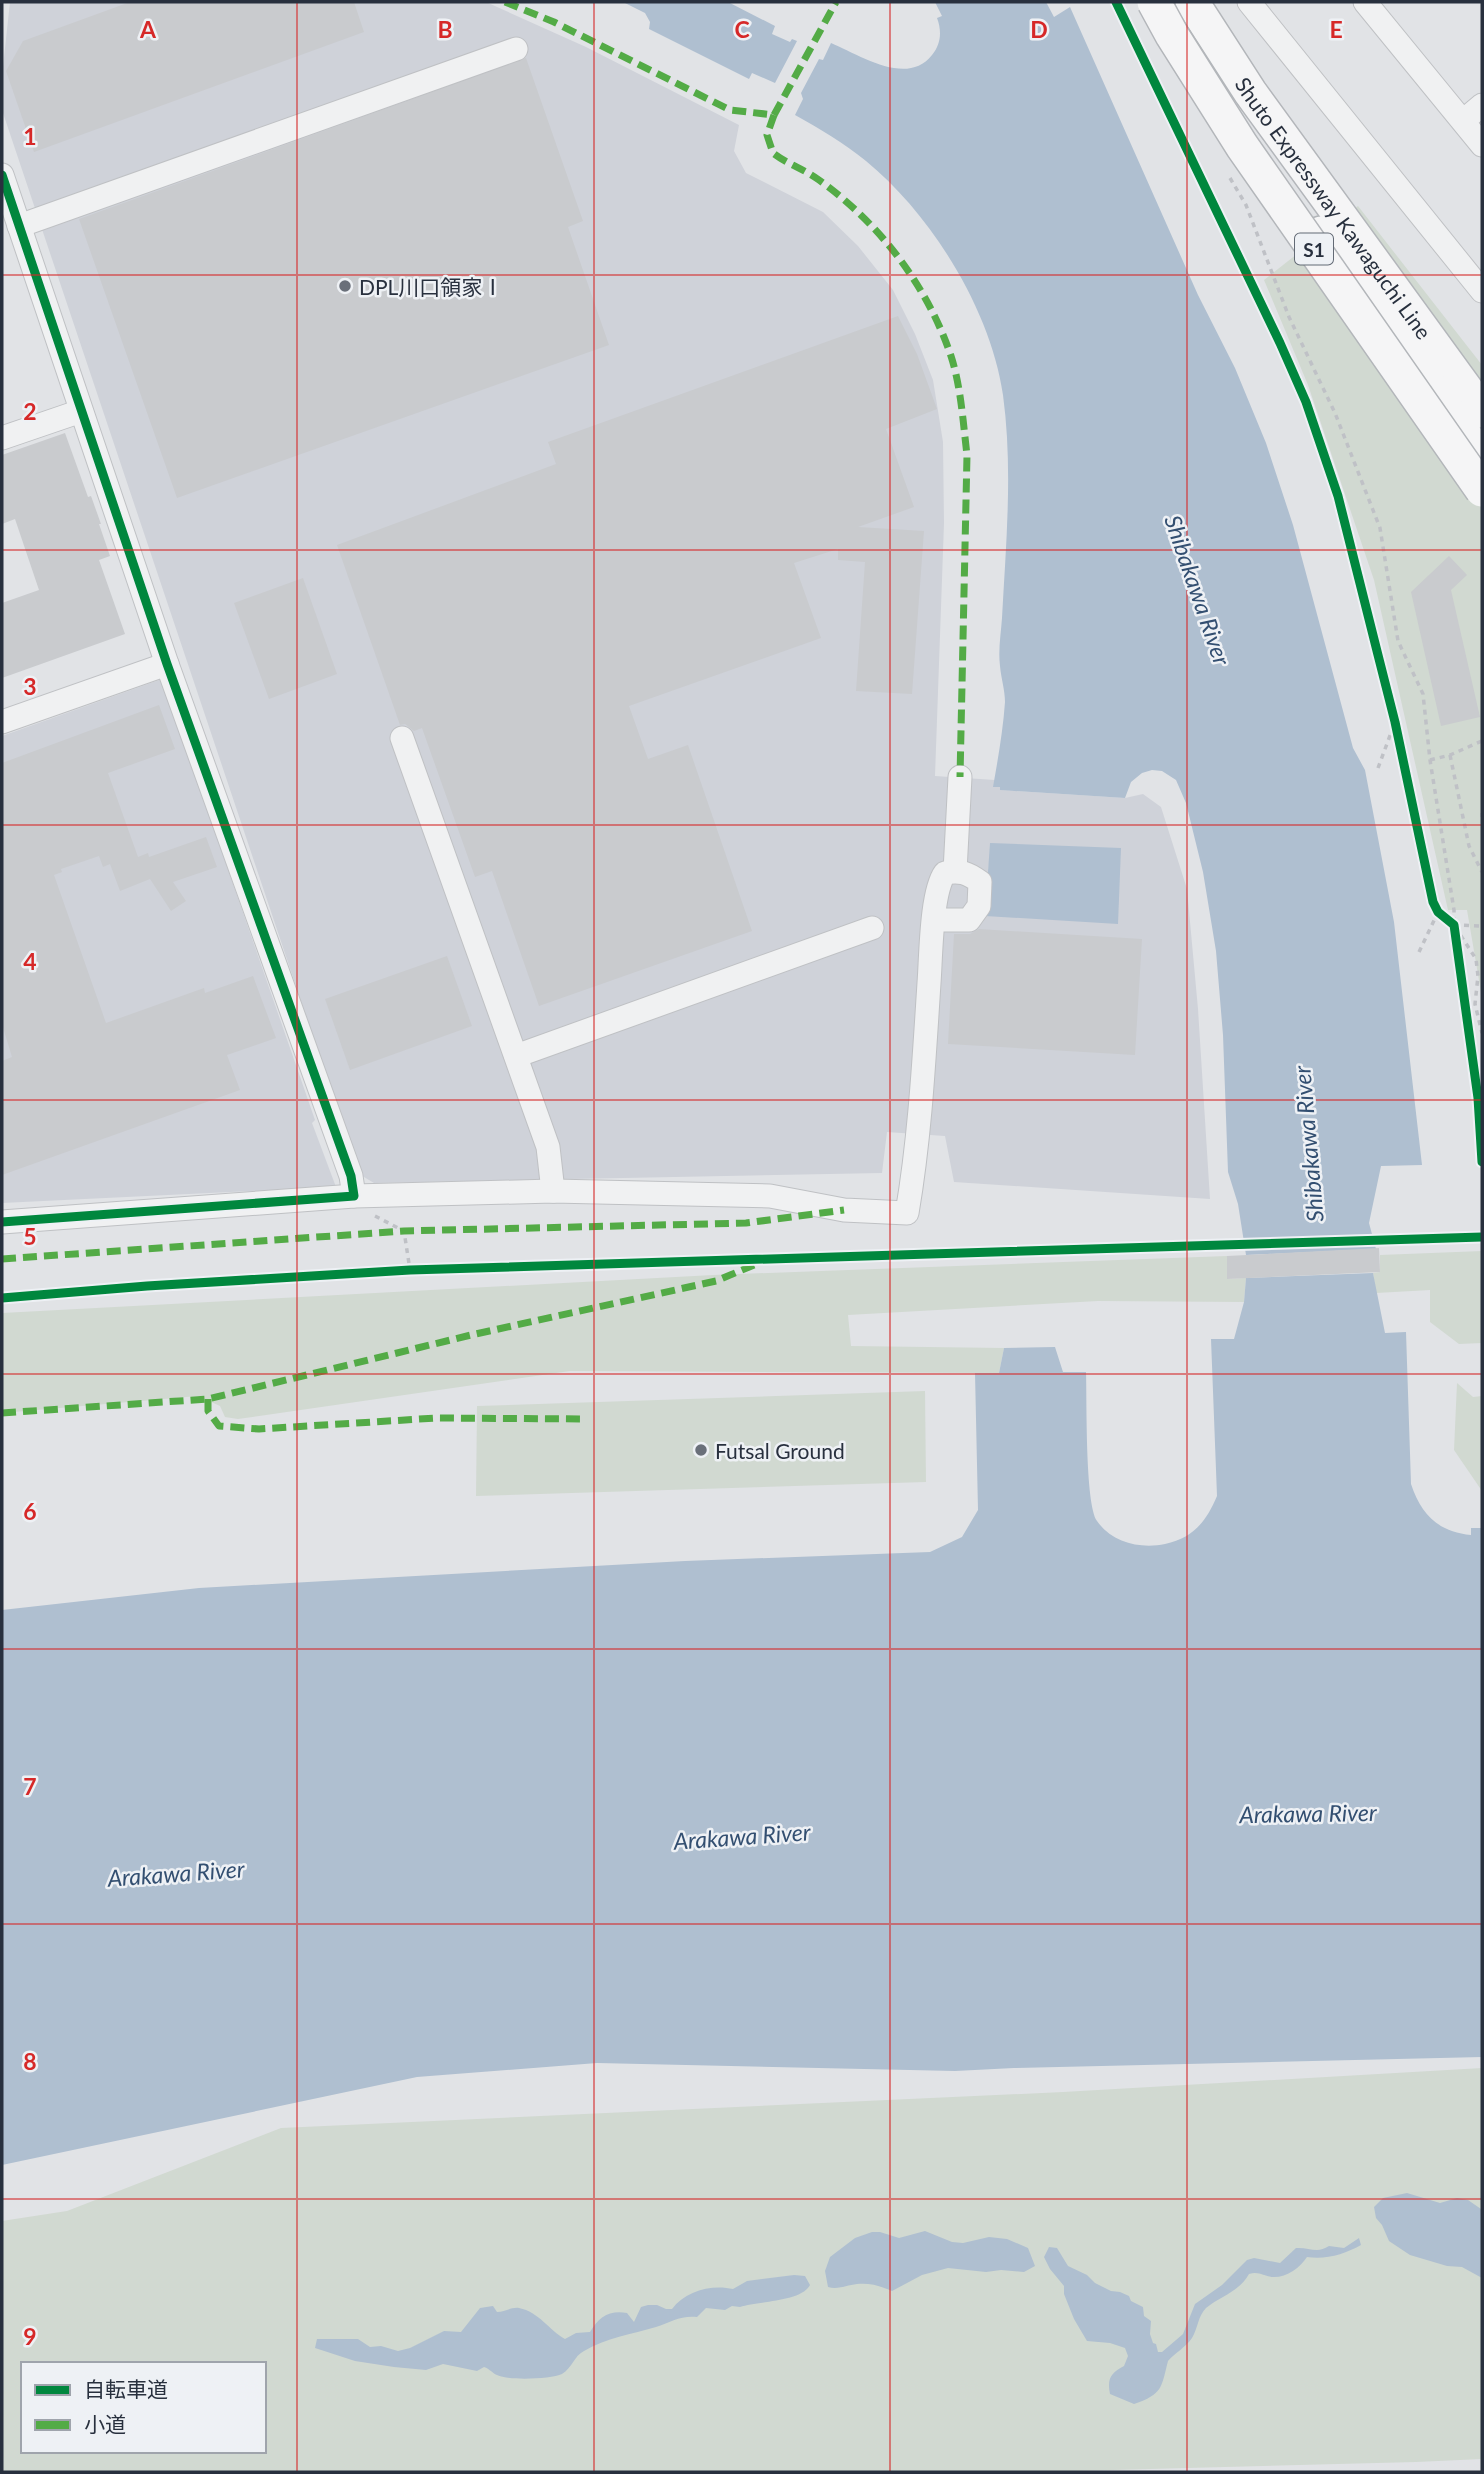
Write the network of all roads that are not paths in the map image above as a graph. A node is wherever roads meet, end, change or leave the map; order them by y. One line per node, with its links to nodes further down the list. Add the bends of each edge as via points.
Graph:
1 (1154, 2): 9 (highway, Shuto Expressway Kawaguchi Line / S1, bridge)
2 (1192, 2): 14 (highway, Shuto Expressway Kawaguchi Line / S1, via 1250,92)
3 (1249, 2): 12 (street)
4 (1364, 2): 7 (street)
5 (516, 49): 11 (street)
6 (1482, 105): 7 (street)
7 (1463, 121): 8 (street)
8 (1482, 145)
9 (1234, 158): 16 (highway, bridge, via 1325,237); 17 (highway, Shuto Expressway Kawaguchi Line / S1, bridge)
10 (2, 175): 11 (street)
11 (19, 226): 13 (street)
12 (1482, 291)
13 (81, 411): 15 (street); 18 (street)
14 (1482, 411)
15 (2, 438)
16 (1482, 459)
17 (1477, 492)
18 (167, 664): 19 (street); 27 (street, via 351,1176)
19 (2, 722)
20 (402, 738): 25 (street)
21 (960, 777): 22 (street)
22 (955, 871): 23 (street, via 944,873 939,881); 23 (street, via 980,882 979,906 969,920)
23 (934, 920): 26 (street, via 918,1134 907,1213 844,1210 770,1196)
24 (872, 928): 25 (street)
25 (516, 1056): 26 (street, via 548,1147)
26 (553, 1191): 27 (street)
27 (354, 1196): 28 (street)
28 (2, 1222)

